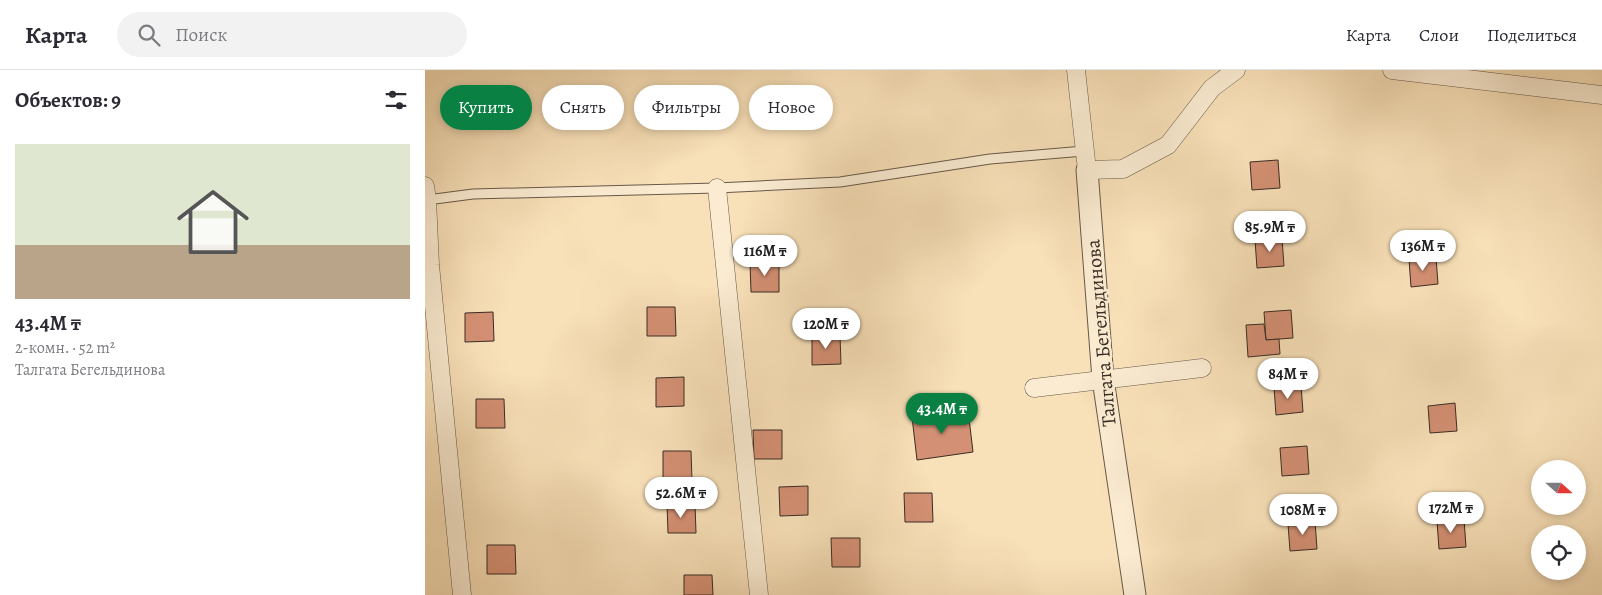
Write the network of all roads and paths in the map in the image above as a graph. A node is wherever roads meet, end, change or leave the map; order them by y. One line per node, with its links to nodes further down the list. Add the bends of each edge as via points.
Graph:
1 (1076, 70): 5 (street, Талгата Бегельдинова)
2 (1236, 70): 5 (street, via 1212,88 1167,145 1123,169)
3 (1392, 70): 4 (street)
4 (1602, 95)
5 (1085, 161): 6 (lane, via 990,159 840,182); 9 (street, Талгата Бегельдинова)
6 (717, 188): 7 (lane); 12 (street)
7 (426, 193): 11 (street)
8 (1203, 368): 9 (street)
9 (1103, 379): 10 (street); 13 (street, Талгата Бегельдинова)
10 (1034, 388)
11 (462, 595)
12 (759, 595)
13 (1135, 595)

